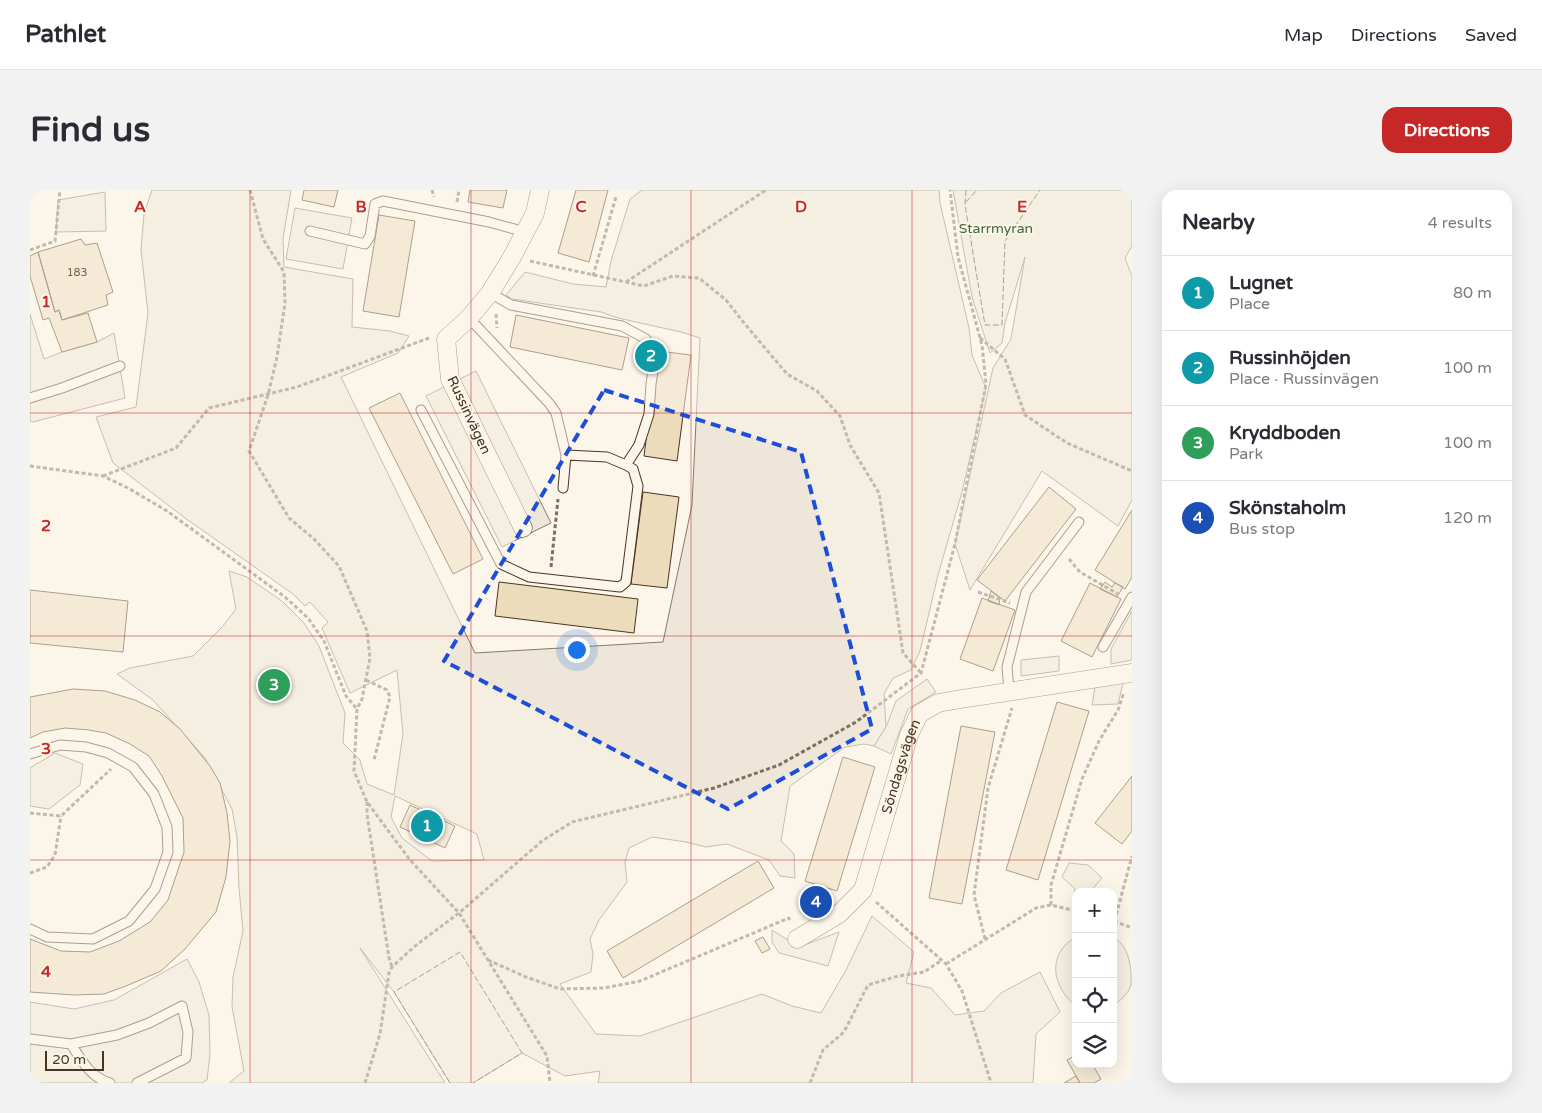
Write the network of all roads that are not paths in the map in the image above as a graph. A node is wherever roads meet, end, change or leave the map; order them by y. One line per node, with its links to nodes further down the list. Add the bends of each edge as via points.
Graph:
1 (540, 190): 3 (street, via 535,213)
2 (310, 231): 3 (lane, via 365,244 370,236 376,204 384,200)
3 (525, 232): 4 (street)
4 (490, 293): 5 (street); 10 (lane, via 511,305 622,326 646,339 651,348 653,371 650,414 639,445)
5 (469, 318): 9 (lane, via 556,413); 13 (street, Russinvägen, via 446,339 450,380)
6 (120, 366): 7 (lane)
7 (30, 398)
8 (421, 410): 10 (lane, via 501,564 529,578 620,587 626,582 638,486 633,468)
9 (566, 455): 10 (lane, via 607,457); 11 (lane)
10 (626, 465)
11 (563, 488)
12 (1079, 522): 17 (lane, via 1026,592 1007,667)
13 (523, 528)
14 (1132, 597): 15 (lane)
15 (1103, 646)
16 (1130, 674): 17 (street, Söndagsvägen)
17 (1009, 690): 20 (street, Söndagsvägen, via 938,703 919,714 909,734 862,890 839,914)
18 (30, 754): 19 (lane, via 60,745 86,746 108,753 133,767 154,794 167,827 168,852 155,890 129,921 93,940 47,937)
19 (30, 929)
20 (797, 939)
21 (30, 1039): 22 (lane)
22 (70, 1044): 23 (lane, via 86,1068 100,1080); 24 (lane, via 117,1035 182,1006 188,1032 186,1058)
23 (110, 1083)
24 (137, 1083)

